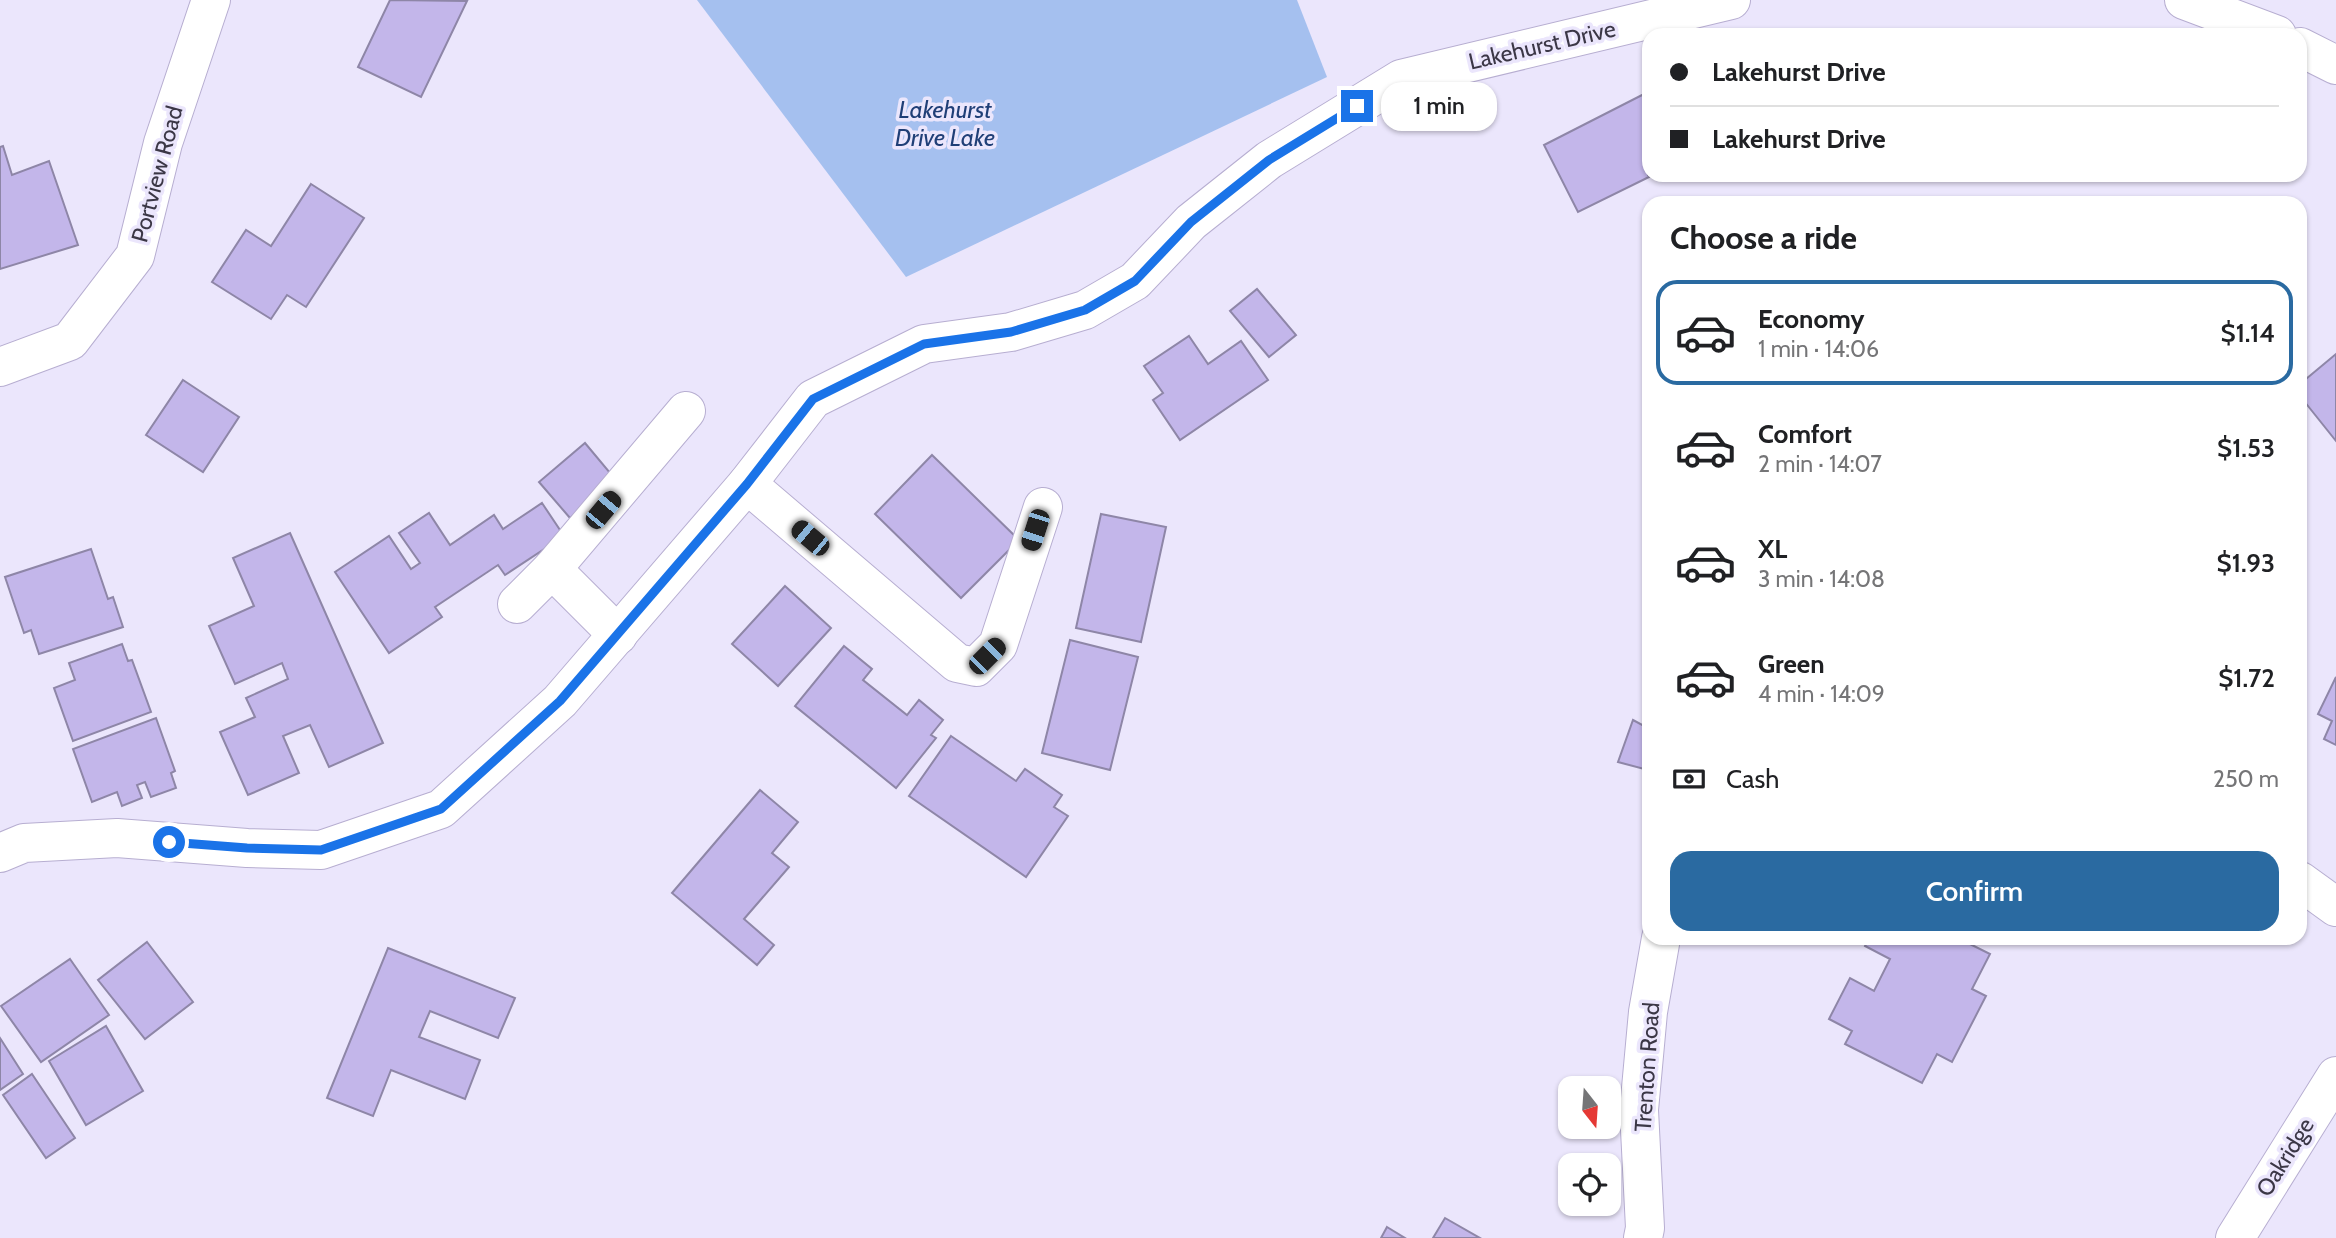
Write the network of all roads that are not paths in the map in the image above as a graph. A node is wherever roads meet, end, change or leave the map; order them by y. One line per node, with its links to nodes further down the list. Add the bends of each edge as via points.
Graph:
1 (211, 0): 7 (street, Portview Road, via 163,143 135,256 70,341)
2 (1731, 0): 9 (street, Lakehurst Drive, via 1401,79 1269,160 1191,222 1135,281 1085,310 1011,332 924,344 813,399)
3 (2184, 0): 4 (street)
4 (2258, 28)
5 (2307, 50): 6 (street)
6 (2336, 65)
7 (0, 367)
8 (686, 411): 11 (street)
9 (747, 484): 10 (street, via 957,663 976,667 998,645); 13 (street, Lakehurst Drive)
10 (1043, 507)
11 (552, 569): 12 (street); 13 (street)
12 (517, 604)
13 (618, 635): 14 (street, Lakehurst Drive, via 560,701 441,809 321,850 117,838 24,843)
14 (0, 853)
15 (2307, 886): 16 (street)
16 (2336, 907)
17 (1660, 945): 19 (street, Trenton Road, via 1639,1110)
18 (2336, 1076): 20 (street, Oakridge)
19 (1643, 1238)
20 (2235, 1238)

